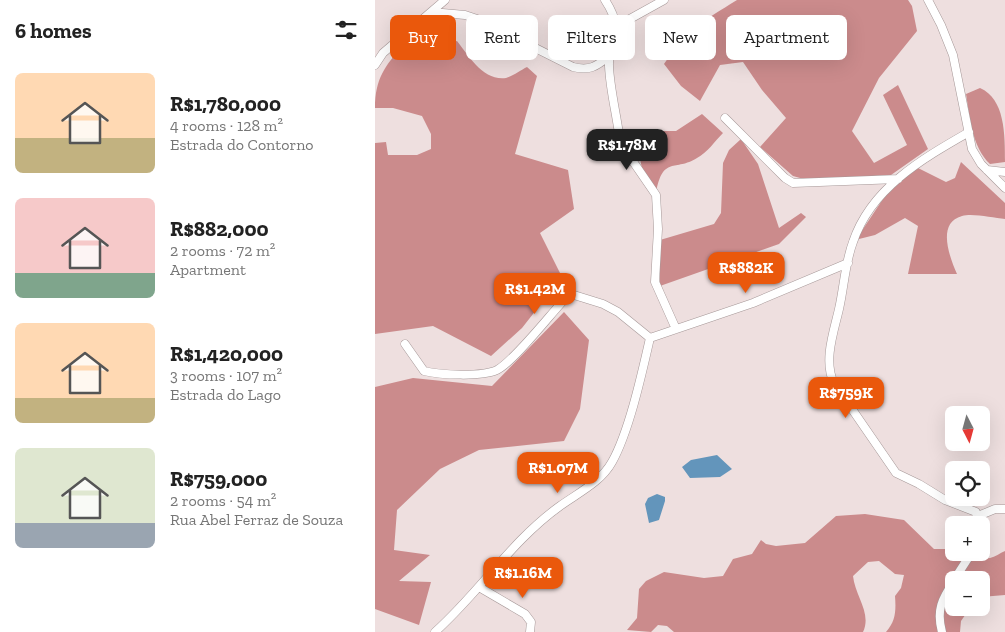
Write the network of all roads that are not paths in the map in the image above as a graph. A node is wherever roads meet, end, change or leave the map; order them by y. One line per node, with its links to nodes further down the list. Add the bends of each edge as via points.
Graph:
1 (445, 0): 5 (street)
2 (605, 0): 6 (street)
3 (662, 0): 7 (street)
4 (928, 0): 14 (street, via 953,55)
5 (431, 12): 8 (street, via 465,15 480,20); 12 (street, via 383,53)
6 (612, 15)
7 (635, 16)
8 (548, 54)
9 (559, 60): 10 (street, via 581,69 595,67)
10 (604, 60)
11 (610, 60): 20 (street, via 620,140 656,195 659,229 655,282)
12 (375, 65)
13 (725, 118): 17 (street, via 793,183)
14 (969, 132): 15 (street, via 972,149); 17 (street, via 922,159)
15 (987, 170): 16 (street); 18 (street)
16 (1005, 172)
17 (898, 179): 19 (street, via 864,218 852,244)
18 (1005, 188)
19 (848, 263): 20 (street, via 753,303); 24 (street, via 830,355 830,375 895,473 945,500 973,510)
20 (676, 329): 21 (street)
21 (650, 338): 22 (street, via 618,312 574,295 564,300 508,361 491,372 450,374 424,371); 25 (street, via 626,426 610,465 598,480 537,523)
22 (405, 344)
23 (1005, 508): 24 (street)
24 (978, 516)
25 (479, 587): 27 (street); 28 (street, via 525,614 531,622)
26 (945, 594): 29 (street, via 938,611)
27 (435, 632)
28 (530, 632)
29 (942, 632)

